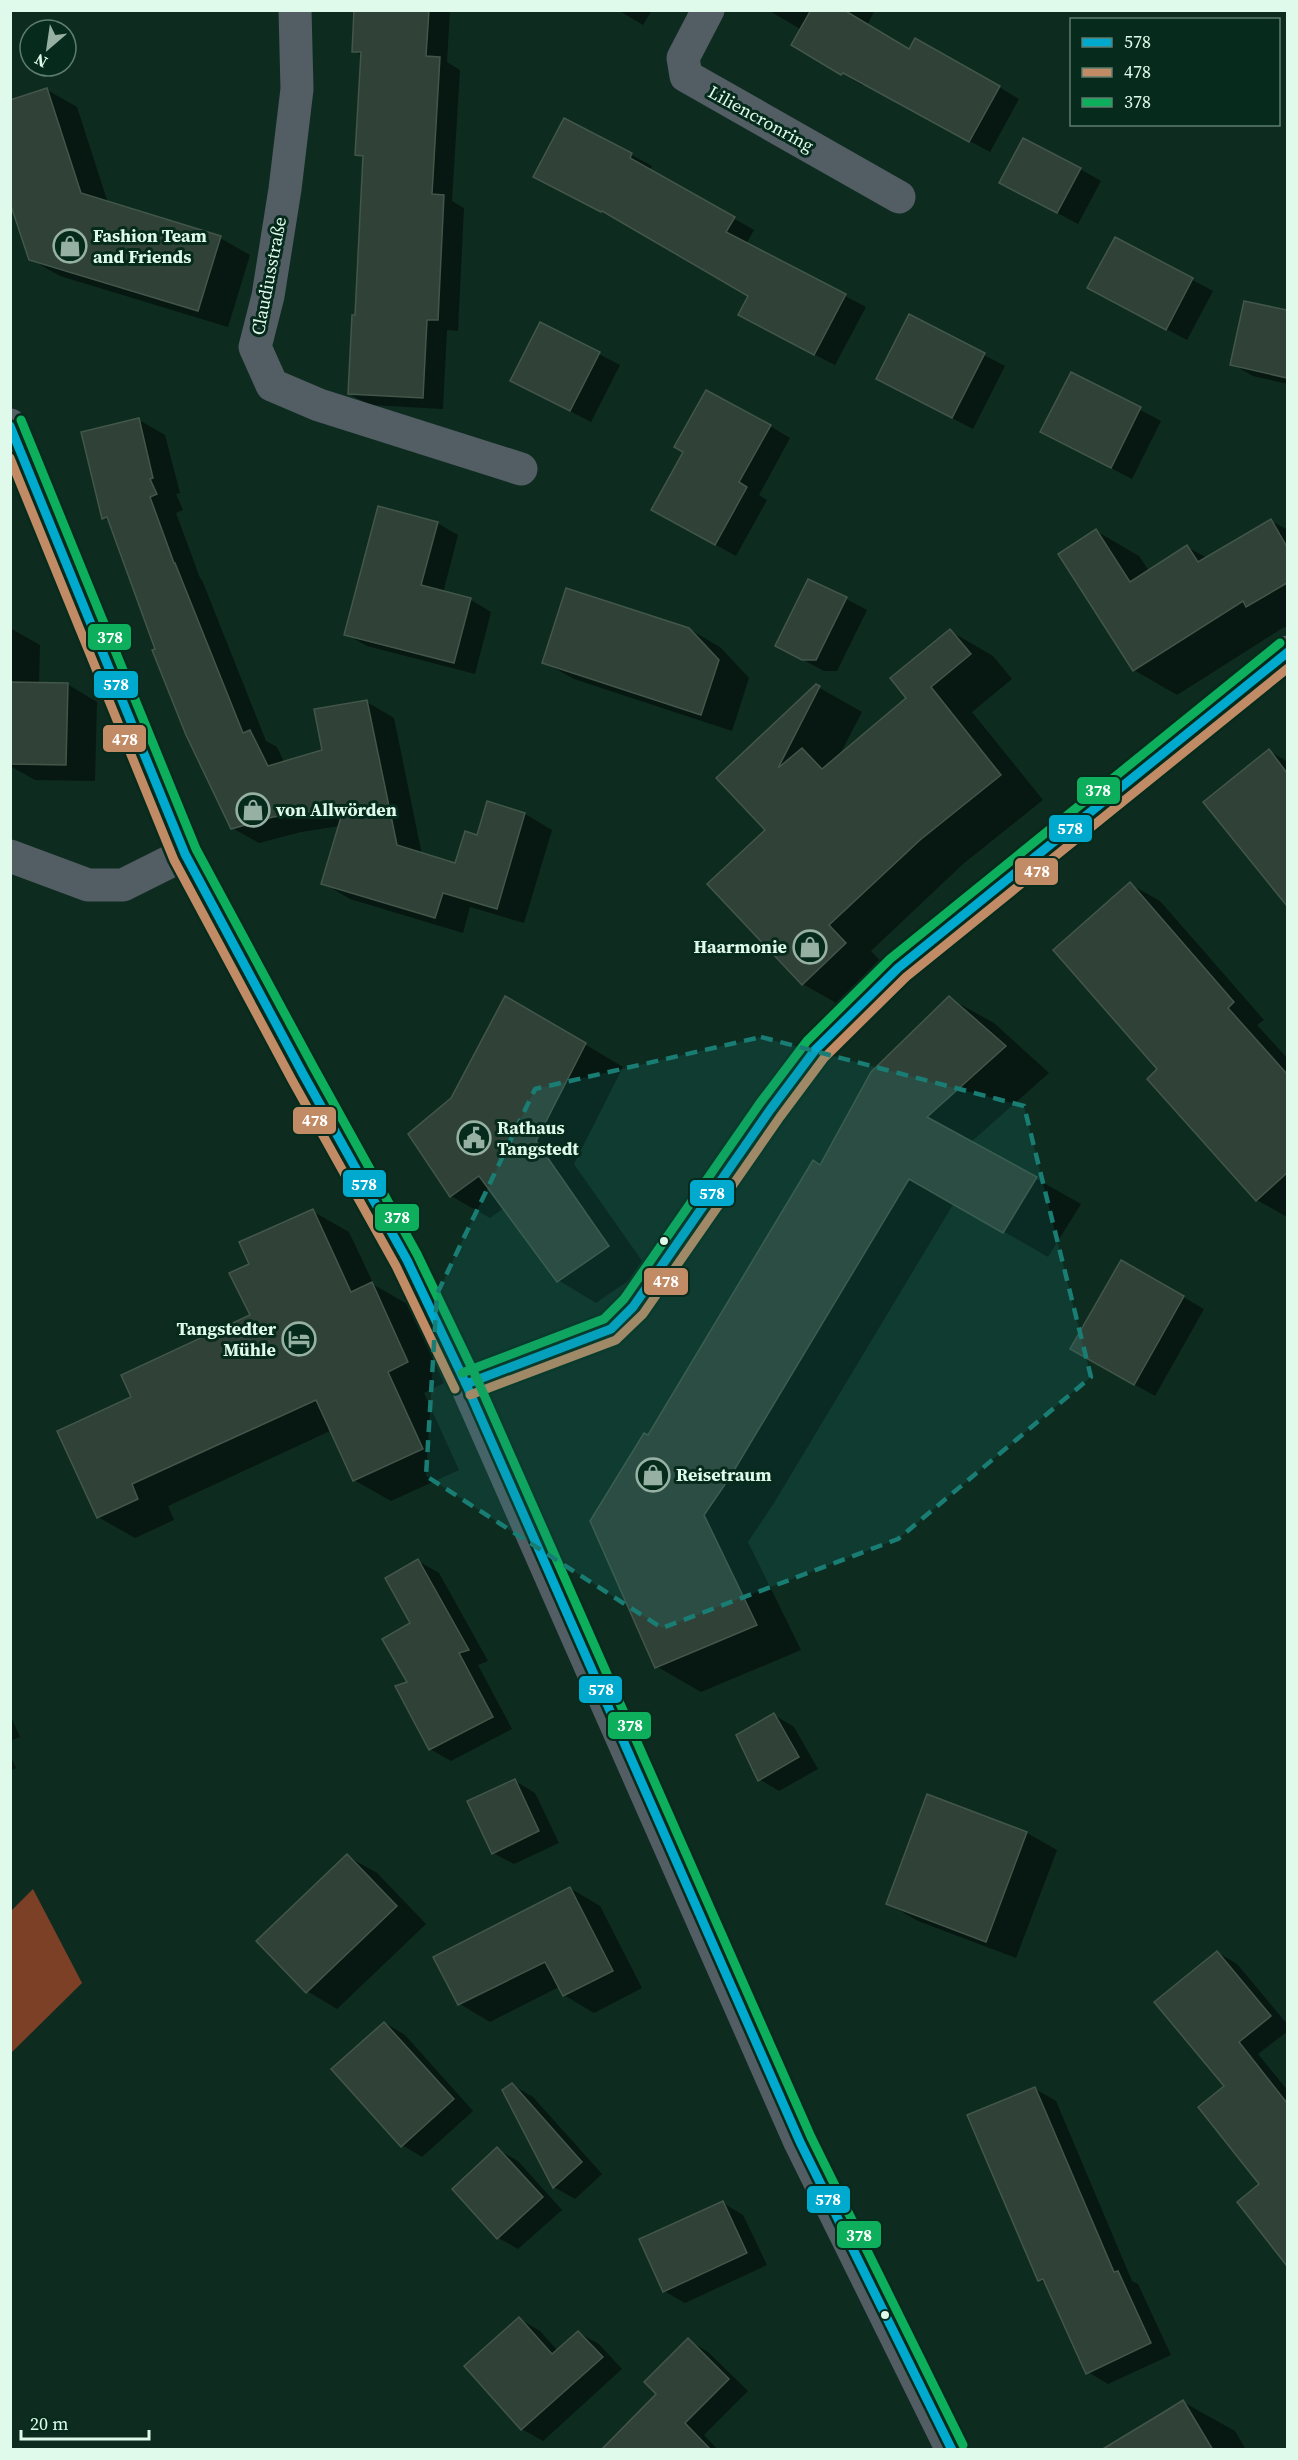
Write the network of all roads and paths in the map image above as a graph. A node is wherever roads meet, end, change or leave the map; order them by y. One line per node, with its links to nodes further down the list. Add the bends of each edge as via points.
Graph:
1 (296, 10): 5 (street, Claudiusstraße, via 297,89 285,189 268,296 255,347 272,385 319,405)
2 (708, 10): 3 (street, Liliencronring, via 683,58 686,76)
3 (899, 197)
4 (10, 425): 7 (street)
5 (521, 469)
6 (1287, 652): 9 (street, via 898,968 815,1050 633,1307 611,1329)
7 (185, 854): 8 (street, via 123,885 88,885); 9 (street, via 407,1260)
8 (10, 856)
9 (466, 1383): 10 (street, via 800,2142)
10 (952, 2450)

